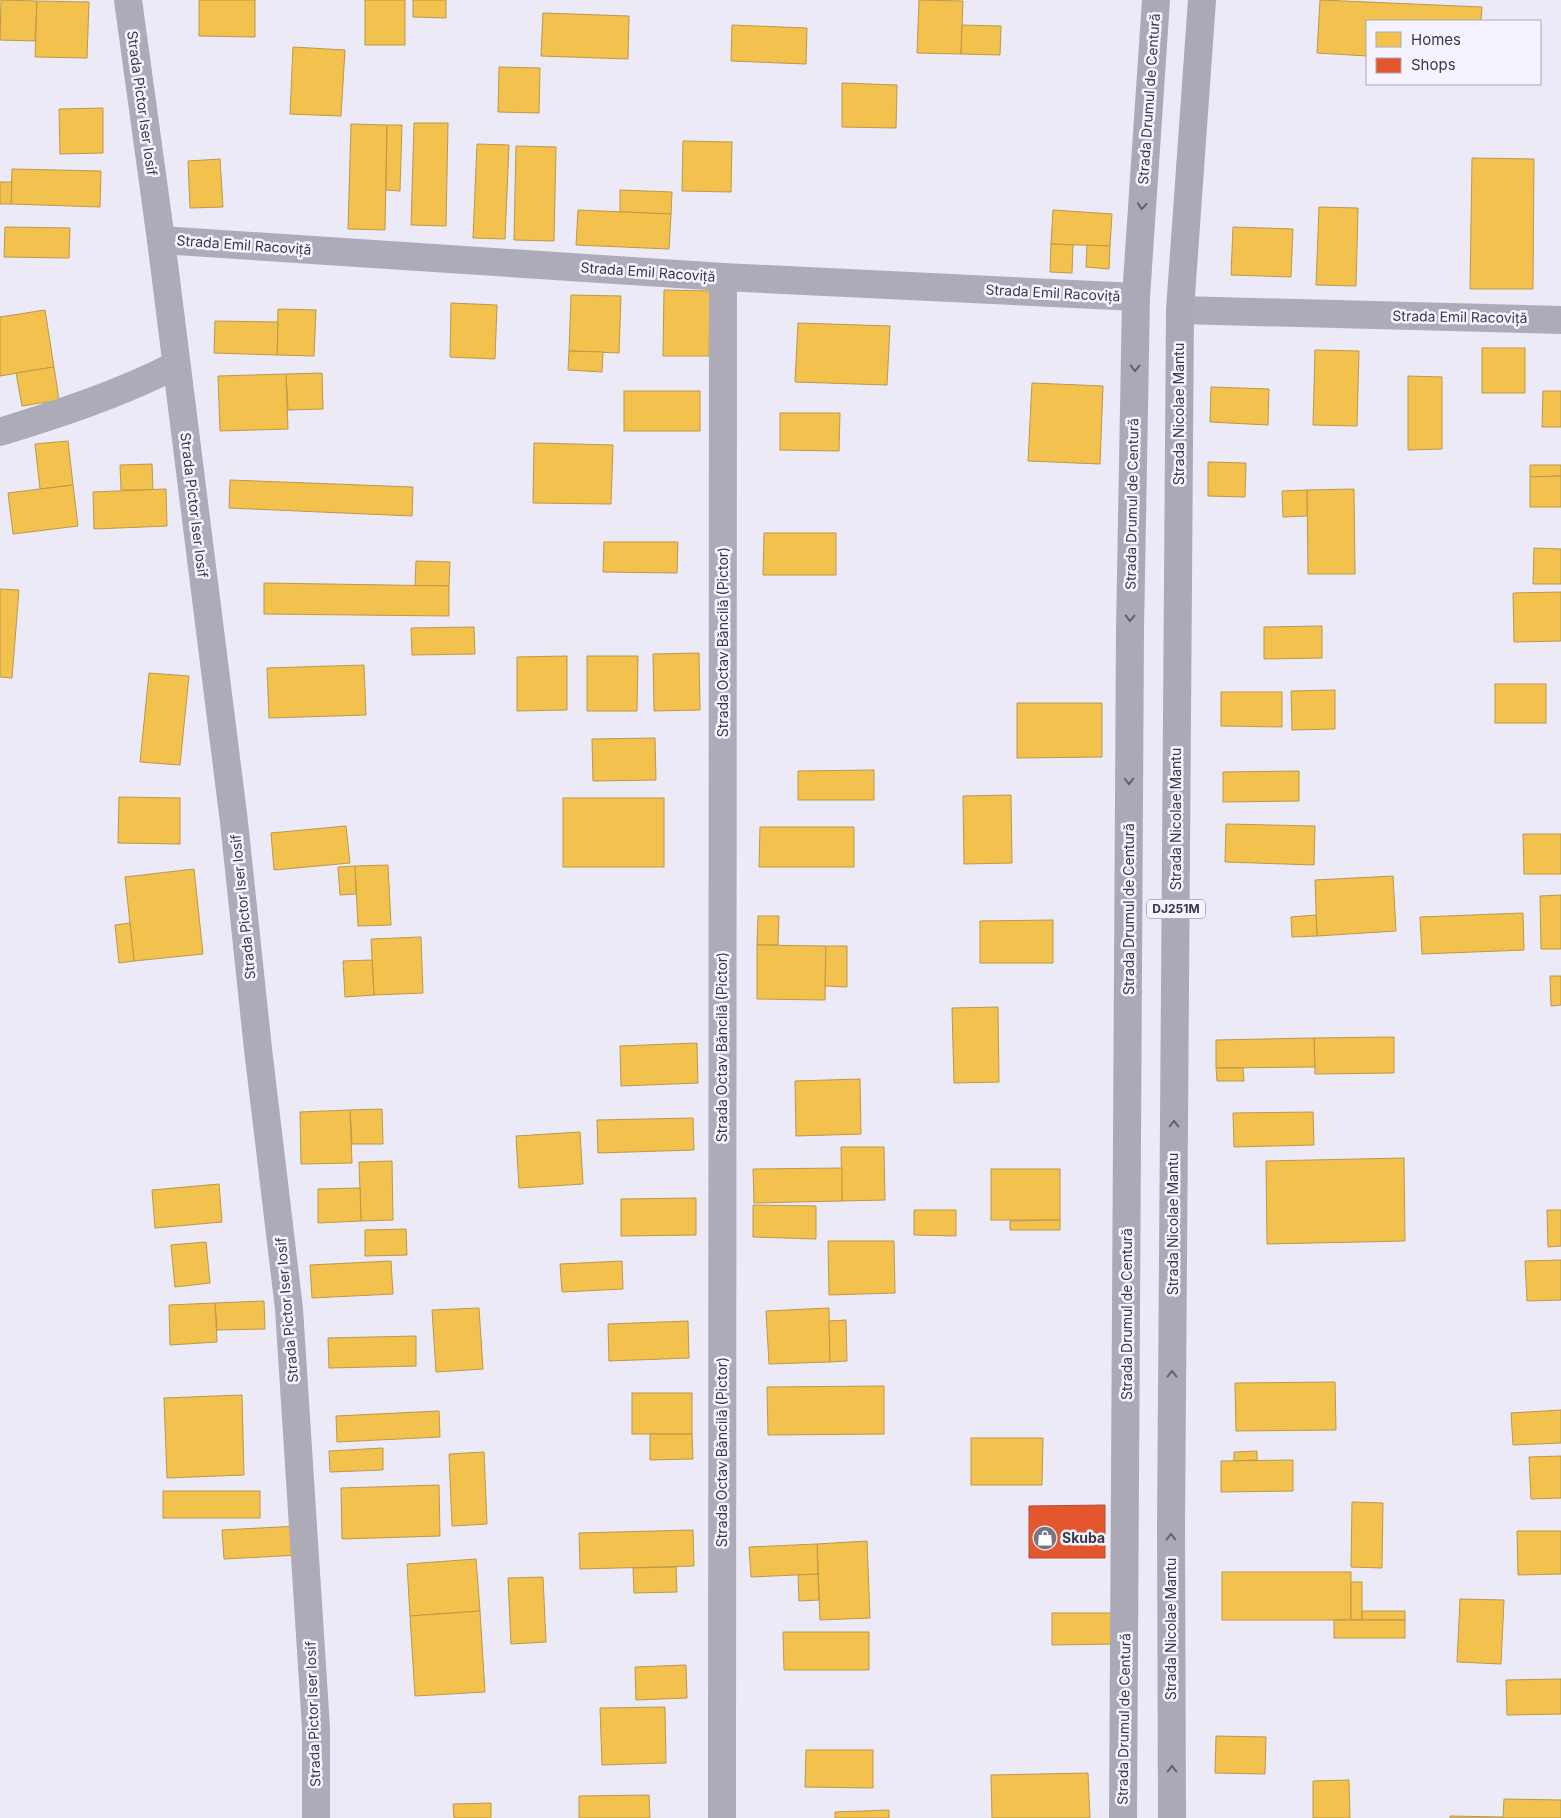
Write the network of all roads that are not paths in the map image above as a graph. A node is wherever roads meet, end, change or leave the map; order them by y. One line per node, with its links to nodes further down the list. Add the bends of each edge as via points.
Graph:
1 (128, 0): 4 (street, Strada Pictor Iser Iosif)
2 (1156, 0): 6 (highway, Strada Drumul de Centură / DJ251M, one-way to 6)
3 (1202, 0): 7 (highway, Strada Nicolae Mantu / DJ251M)
4 (162, 240): 5 (street, Strada Emil Racoviță); 9 (street, Strada Pictor Iser Iosif)
5 (723, 277): 6 (street, Strada Emil Racoviță); 12 (street, Strada Octav Băncilă (Pictor))
6 (1136, 297): 13 (highway, Strada Drumul de Centură / DJ251M, one-way to 13, via 1130,630)
7 (1180, 310): 8 (street, Strada Emil Racoviță); 14 (highway, Strada Nicolae Mantu / DJ251M, one-way to 7, via 1171,1518)
8 (1561, 320)
9 (176, 365): 10 (street, via 134,387); 11 (street, Strada Pictor Iser Iosif, via 234,822 289,1309 316,1728)
10 (0, 432)
11 (316, 1818)
12 (722, 1818)
13 (1123, 1818)
14 (1172, 1818)

